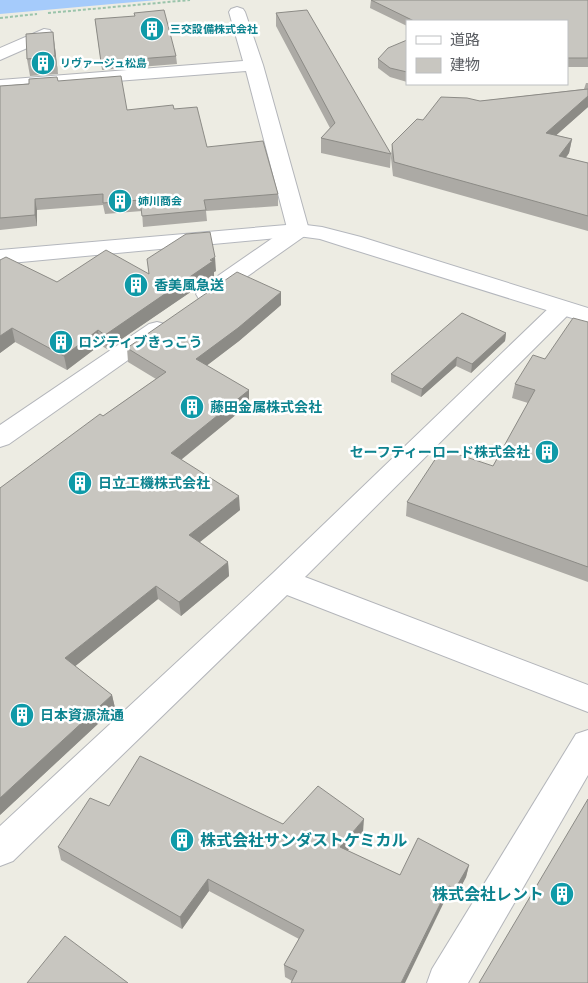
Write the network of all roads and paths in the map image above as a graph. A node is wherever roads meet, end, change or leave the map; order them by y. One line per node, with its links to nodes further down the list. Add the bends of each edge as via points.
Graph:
1 (190, 0): 3 (path)
2 (237, 12): 10 (street)
3 (46, 13)
4 (37, 14): 5 (path)
5 (0, 18)
6 (17, 32): 8 (street)
7 (44, 34): 9 (street)
8 (0, 39)
9 (0, 55)
10 (254, 65): 11 (street); 12 (street)
11 (0, 85)
12 (298, 230): 13 (street); 14 (street, via 353,242); 15 (street)
13 (0, 257)
14 (575, 312): 16 (street)
15 (0, 438)
16 (283, 581): 17 (street); 19 (street)
17 (588, 699)
18 (588, 744): 20 (street)
19 (0, 849)
20 (446, 983)

